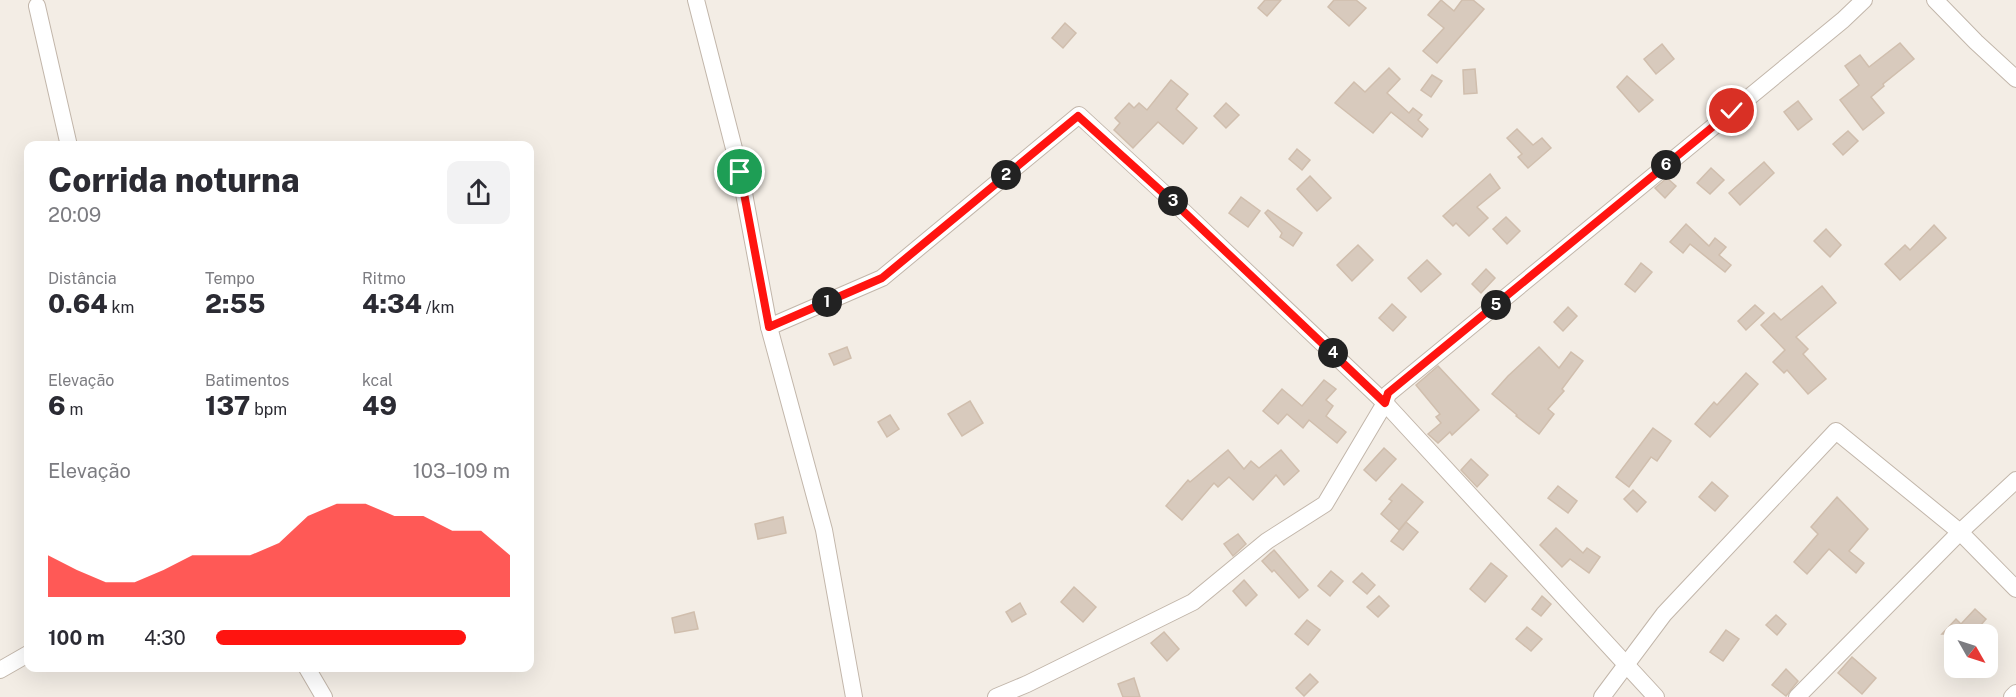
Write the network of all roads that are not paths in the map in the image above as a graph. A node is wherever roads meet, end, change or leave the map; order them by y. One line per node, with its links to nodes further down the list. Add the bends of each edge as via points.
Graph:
1 (696, 0): 7 (street, via 740,172)
2 (1864, 0): 8 (street, via 1388,393)
3 (1935, 0): 5 (street)
4 (37, 6): 6 (street)
5 (2016, 79)
6 (68, 141)
7 (769, 327): 8 (street, via 882,278 1078,116); 18 (street, via 824,530)
8 (1385, 403): 13 (street); 19 (street, via 1325,504 1267,540 1193,602)
9 (2016, 480): 10 (street)
10 (1960, 532): 11 (street); 13 (street, via 1836,431 1664,614); 22 (street)
11 (2016, 590)
12 (24, 656): 14 (street)
13 (1626, 664): 20 (street); 21 (street)
14 (0, 670)
15 (309, 672): 17 (street)
16 (2016, 693): 23 (street)
17 (324, 697)
18 (854, 697)
19 (996, 697)
20 (1602, 697)
21 (1656, 697)
22 (1797, 697)
23 (2012, 697)

